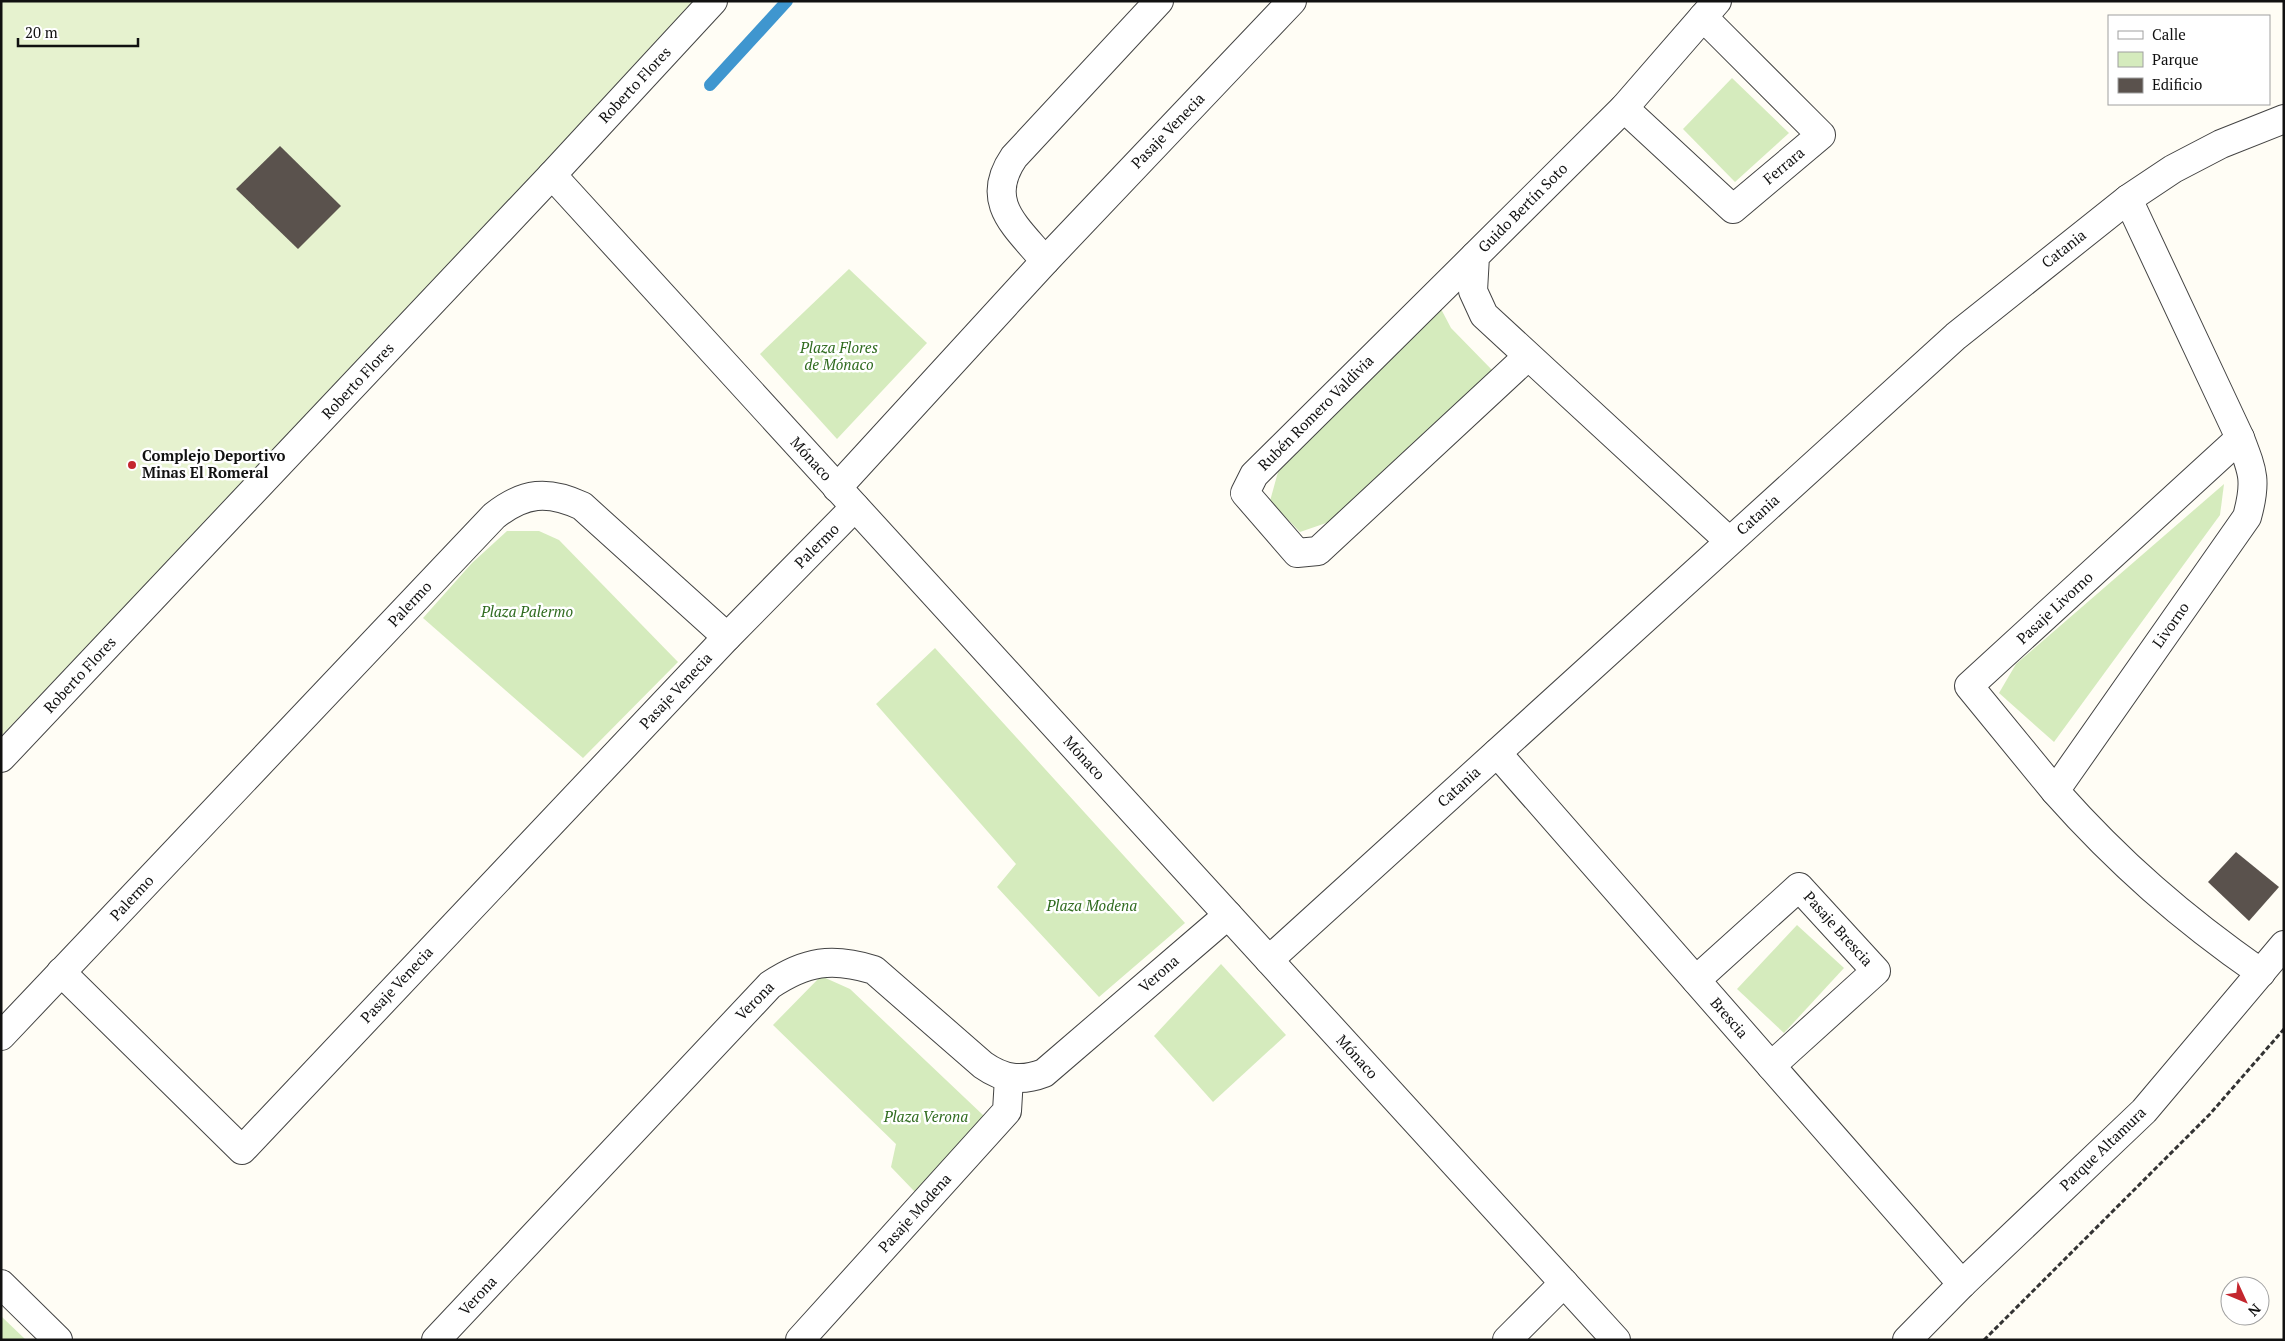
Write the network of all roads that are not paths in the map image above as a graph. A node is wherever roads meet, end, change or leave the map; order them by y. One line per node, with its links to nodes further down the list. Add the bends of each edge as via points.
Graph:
1 (713, 1): 7 (street, Roberto Flores)
2 (1159, 1): 10 (street, via 1005,170 1001,185 1003,208)
3 (1292, 1): 10 (street, Pasaje Venecia)
4 (1710, 9): 5 (street, Guido Bertín Soto); 5 (street, Ferrara, via 1821,135 1733,209)
5 (1624, 108): 9 (street, Guido Bertín Soto)
6 (2284, 119): 8 (street, Catania, via 2213,148 2173,169)
7 (552, 175): 13 (street, Mónaco); 18 (street, Roberto Flores)
8 (2128, 199): 12 (street, Livorno); 15 (street, Catania, via 1956,336)
9 (1475, 256): 11 (street, Guido Bertín Soto, via 1473,290 1484,315); 11 (street, Rubén Romero Valdivia, via 1254,475 1245,492 1297,553 1318,551)
10 (1045, 261): 13 (street, Pasaje Venecia)
11 (1527, 356): 15 (street, Guido Bertín Soto)
12 (2240, 438): 19 (street, Livorno, via 2253,472 2254,493 2247,517); 19 (street, Pasaje Livorno, via 1969,686)
13 (837, 488): 14 (street, Mónaco)
14 (855, 508): 16 (street, Palermo); 20 (street, Mónaco)
15 (1729, 541): 17 (street, Catania)
16 (727, 636): 23 (street, Palermo, via 582,506 565,498 546,495 527,497 509,504 494,516); 23 (street, Pasaje Venecia, via 242,1150)
17 (1497, 753): 22 (street, Catania); 25 (street, Brescia)
18 (1, 758)
19 (2055, 791): 24 (street, via 2132,873 2196,926)
20 (1228, 915): 22 (street, Mónaco); 28 (street, Verona, via 1044,1073 1021,1079)
21 (2284, 945): 24 (street, Parque Altamura)
22 (1269, 960): 29 (street, Mónaco)
23 (61, 972): 26 (street, Palermo)
24 (2261, 973): 31 (street, Parque Altamura, via 2144,1111)
25 (1696, 980): 27 (street, Brescia); 27 (street, Pasaje Brescia, via 1799,886 1876,971)
26 (1, 1036)
27 (1771, 1066): 31 (street, Brescia)
28 (1009, 1078): 32 (street, Verona, via 995,1074 983,1065 874,970 854,963 832,961 789,972 770,985); 34 (street, Pasaje Modena, via 1007,1111)
29 (1564, 1283): 35 (street); 36 (street, Mónaco)
30 (1, 1284): 33 (street)
31 (1962, 1284): 37 (street, Parque Altamura)
32 (450, 1335)
33 (58, 1340)
34 (800, 1340)
35 (1507, 1340)
36 (1616, 1340)
37 (1907, 1340)

